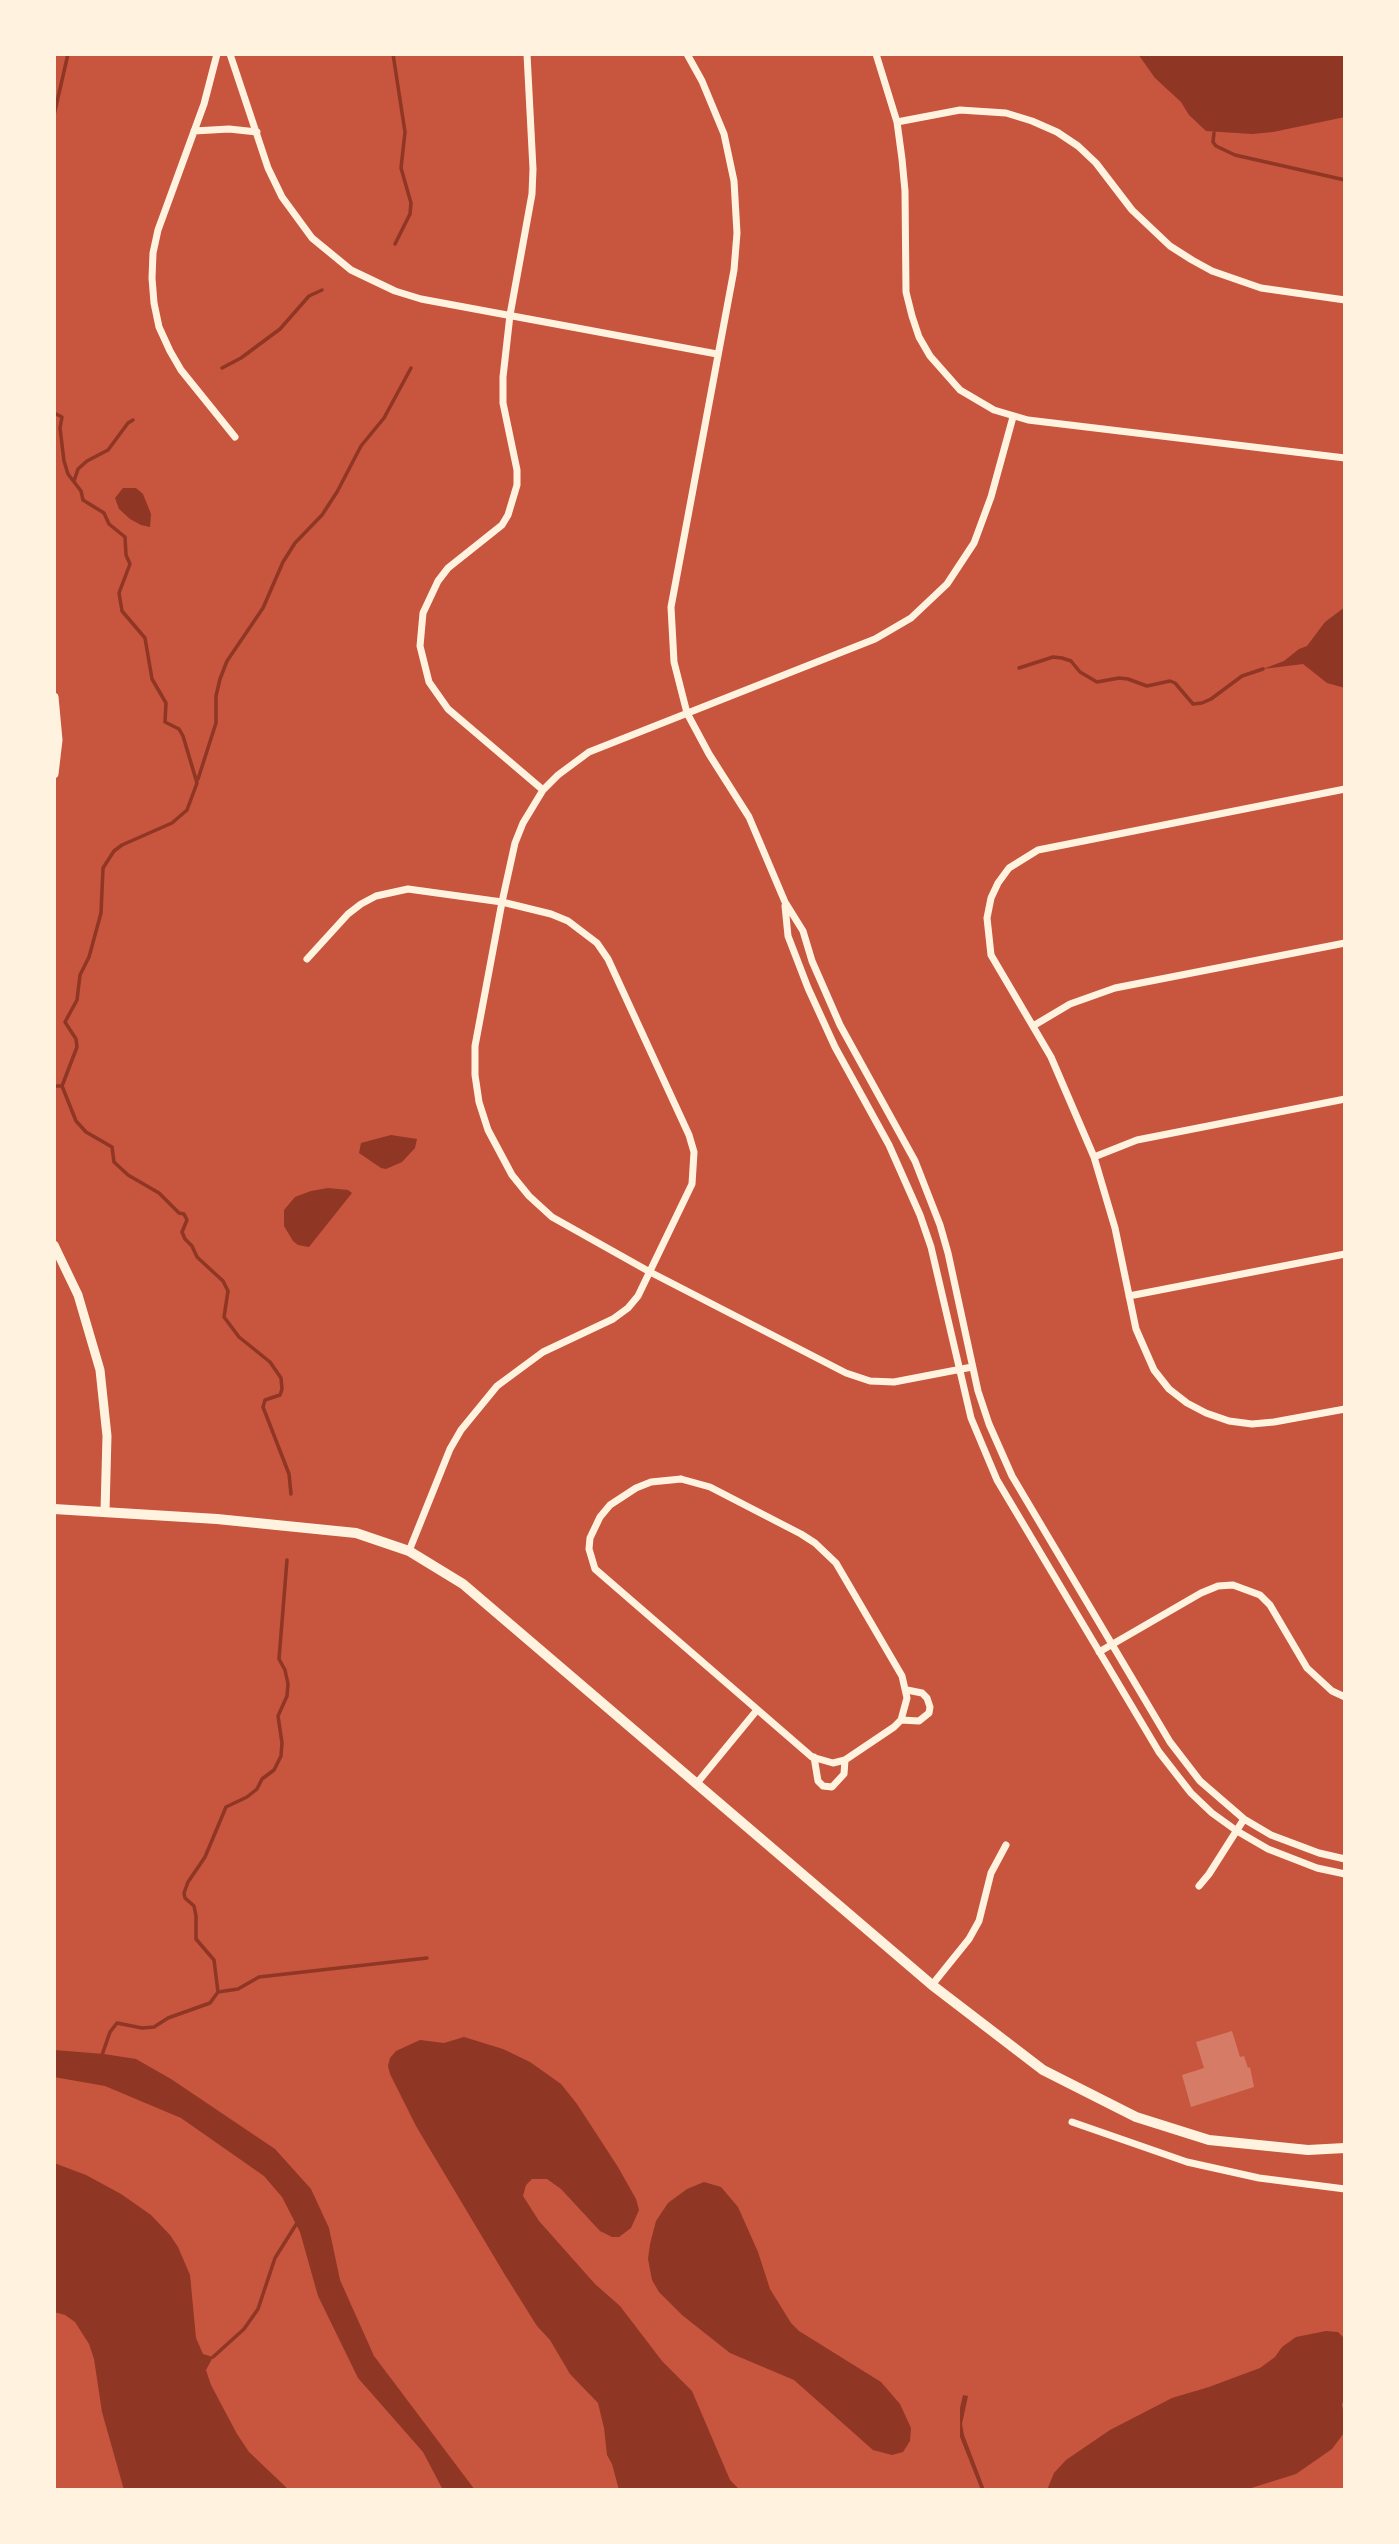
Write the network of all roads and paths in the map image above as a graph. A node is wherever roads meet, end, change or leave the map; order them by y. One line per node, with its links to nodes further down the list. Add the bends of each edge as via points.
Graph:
1 (217, 54): 7 (street)
2 (230, 54): 8 (street)
3 (527, 54): 10 (street, via 533,169)
4 (687, 54): 11 (street, via 715,109 734,181 736,254)
5 (876, 54): 6 (street)
6 (897, 122): 9 (street, via 960,110 1006,113 1031,121 1078,146 1150,228 1192,260 1261,288); 12 (street, via 905,191 906,292 919,337 960,390)
7 (194, 131): 8 (street); 13 (street, via 158,230 153,253 154,303 159,327 181,370)
8 (257, 132): 10 (street, via 282,197 312,238 351,270 421,299)
9 (1345, 300)
10 (510, 315): 11 (street); 19 (street, via 503,377 505,416 517,470 514,500 502,525 438,581 423,613 420,646 429,682 443,703)
11 (717, 354): 16 (street, via 671,607 674,662)
12 (1013, 417): 14 (street); 16 (street, via 974,543 947,584 911,618 875,639)
13 (235, 437)
14 (1345, 458)
15 (54, 697): 17 (street, via 58,740)
16 (687, 713): 19 (street, via 589,752); 21 (street, via 749,817)
17 (54, 774)
18 (1345, 789): 24 (street, via 1060,844 1022,858 1009,868 991,898 988,937 991,955)
19 (543, 790): 20 (street, via 515,843)
20 (502, 902): 23 (street, via 434,890 390,891 348,914); 31 (street, via 475,1046 477,1089 488,1130 528,1196 579,1232); 31 (street, via 568,921 597,943 689,1135 694,1152 692,1184)
21 (785, 902): 27 (street, via 803,931 854,1052); 28 (street, via 788,936 808,988)
22 (1345, 943): 24 (street, via 1115,988 1070,1004)
23 (307, 959)
24 (1033, 1026): 26 (street)
25 (1345, 1099): 26 (street, via 1149,1138)
26 (1094, 1157): 32 (street)
27 (915, 1161): 28 (street); 33 (street, via 948,1253)
28 (900, 1168): 34 (street, via 931,1247)
29 (54, 1245): 37 (street, via 78,1295 100,1370 107,1427)
30 (1345, 1254): 32 (street)
31 (650, 1272): 34 (street, via 870,1381 894,1382); 38 (street, via 628,1308 543,1352 497,1386 450,1449)
32 (1129, 1296): 35 (street, via 1136,1329 1154,1370 1169,1389 1206,1413 1252,1424)
33 (972, 1367): 34 (street); 39 (street, via 989,1424 1012,1476)
34 (958, 1371): 40 (street, via 971,1418 997,1480)
35 (1345, 1409)
36 (54, 1509): 37 (main road)
37 (105, 1511): 38 (main road, via 356,1533)
38 (409, 1551): 47 (main road, via 463,1584)
39 (1112, 1645): 40 (street); 42 (street, via 1200,1593 1233,1585 1259,1595 1270,1605 1307,1668); 48 (street, via 1183,1761)
40 (1099, 1652): 49 (street, via 1159,1752 1191,1793)
41 (907, 1690): 43 (street, via 836,1563 815,1543 710,1487 681,1479 636,1488 610,1506 594,1527 589,1549 595,1569); 44 (street); 44 (street, via 928,1698 929,1713 919,1721)
42 (1345, 1697)
43 (757, 1710): 45 (street); 47 (street)
44 (901, 1720): 46 (street)
45 (814, 1757): 46 (street, via 833,1763); 46 (street, via 818,1781 832,1787 844,1774)
46 (845, 1760)
47 (697, 1783): 54 (main road)
48 (1244, 1819): 49 (street); 51 (street, via 1294,1845)
49 (1237, 1831): 52 (street, via 1293,1860); 53 (street)
50 (1006, 1846): 54 (street, via 991,1873 969,1939)
51 (1345, 1859)
52 (1345, 1874)
53 (1199, 1886)
54 (932, 1985): 56 (main road, via 1043,2070 1136,2117 1209,2140 1308,2150)
55 (1072, 2122): 57 (street, via 1187,2162 1259,2178)
56 (1345, 2148)
57 (1345, 2189)

